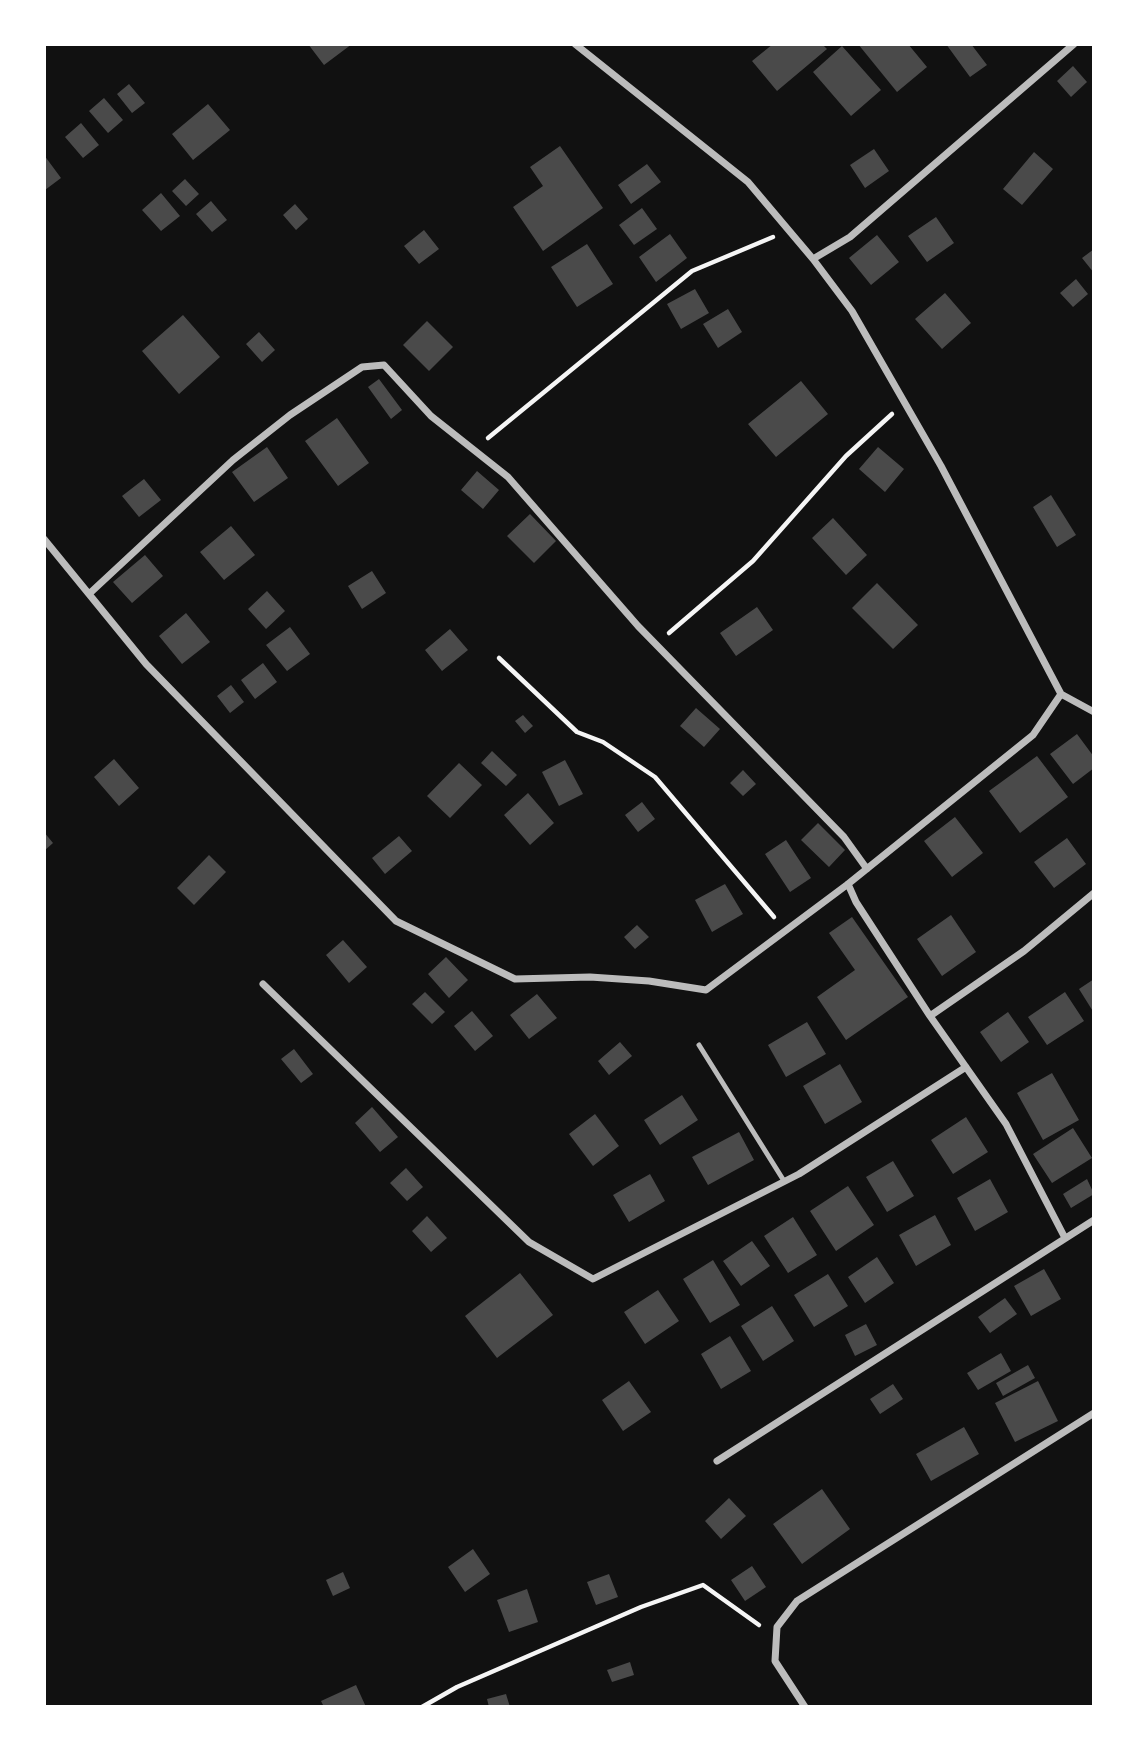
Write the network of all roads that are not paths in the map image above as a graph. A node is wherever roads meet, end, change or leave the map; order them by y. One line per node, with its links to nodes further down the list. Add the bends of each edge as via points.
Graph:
1 (575, 44): 3 (street, via 748,182)
2 (1074, 44): 3 (street, via 850,237)
3 (813, 259): 6 (street, via 852,311 905,403)
4 (44, 539): 5 (street)
5 (89, 594): 8 (street, via 233,460 290,415 362,367 384,365 431,416 508,477 655,645 844,837); 9 (street, via 146,664 396,921 515,979 590,977 706,990)
6 (1061, 694): 7 (street); 8 (street, via 1033,735)
7 (1094, 712)
8 (867, 869): 9 (street)
9 (848, 884): 12 (street)
10 (1094, 892): 12 (street, via 1024,951)
11 (263, 984): 15 (street, via 529,1242 593,1279)
12 (930, 1016): 14 (street)
13 (699, 1045): 15 (lane)
14 (966, 1067): 15 (street); 17 (street, via 1006,1124)
15 (784, 1181)
16 (1094, 1220): 17 (street)
17 (1065, 1238): 19 (street)
18 (1094, 1413): 20 (street, via 797,1601 777,1627 775,1661)
19 (717, 1461)
20 (805, 1707)

